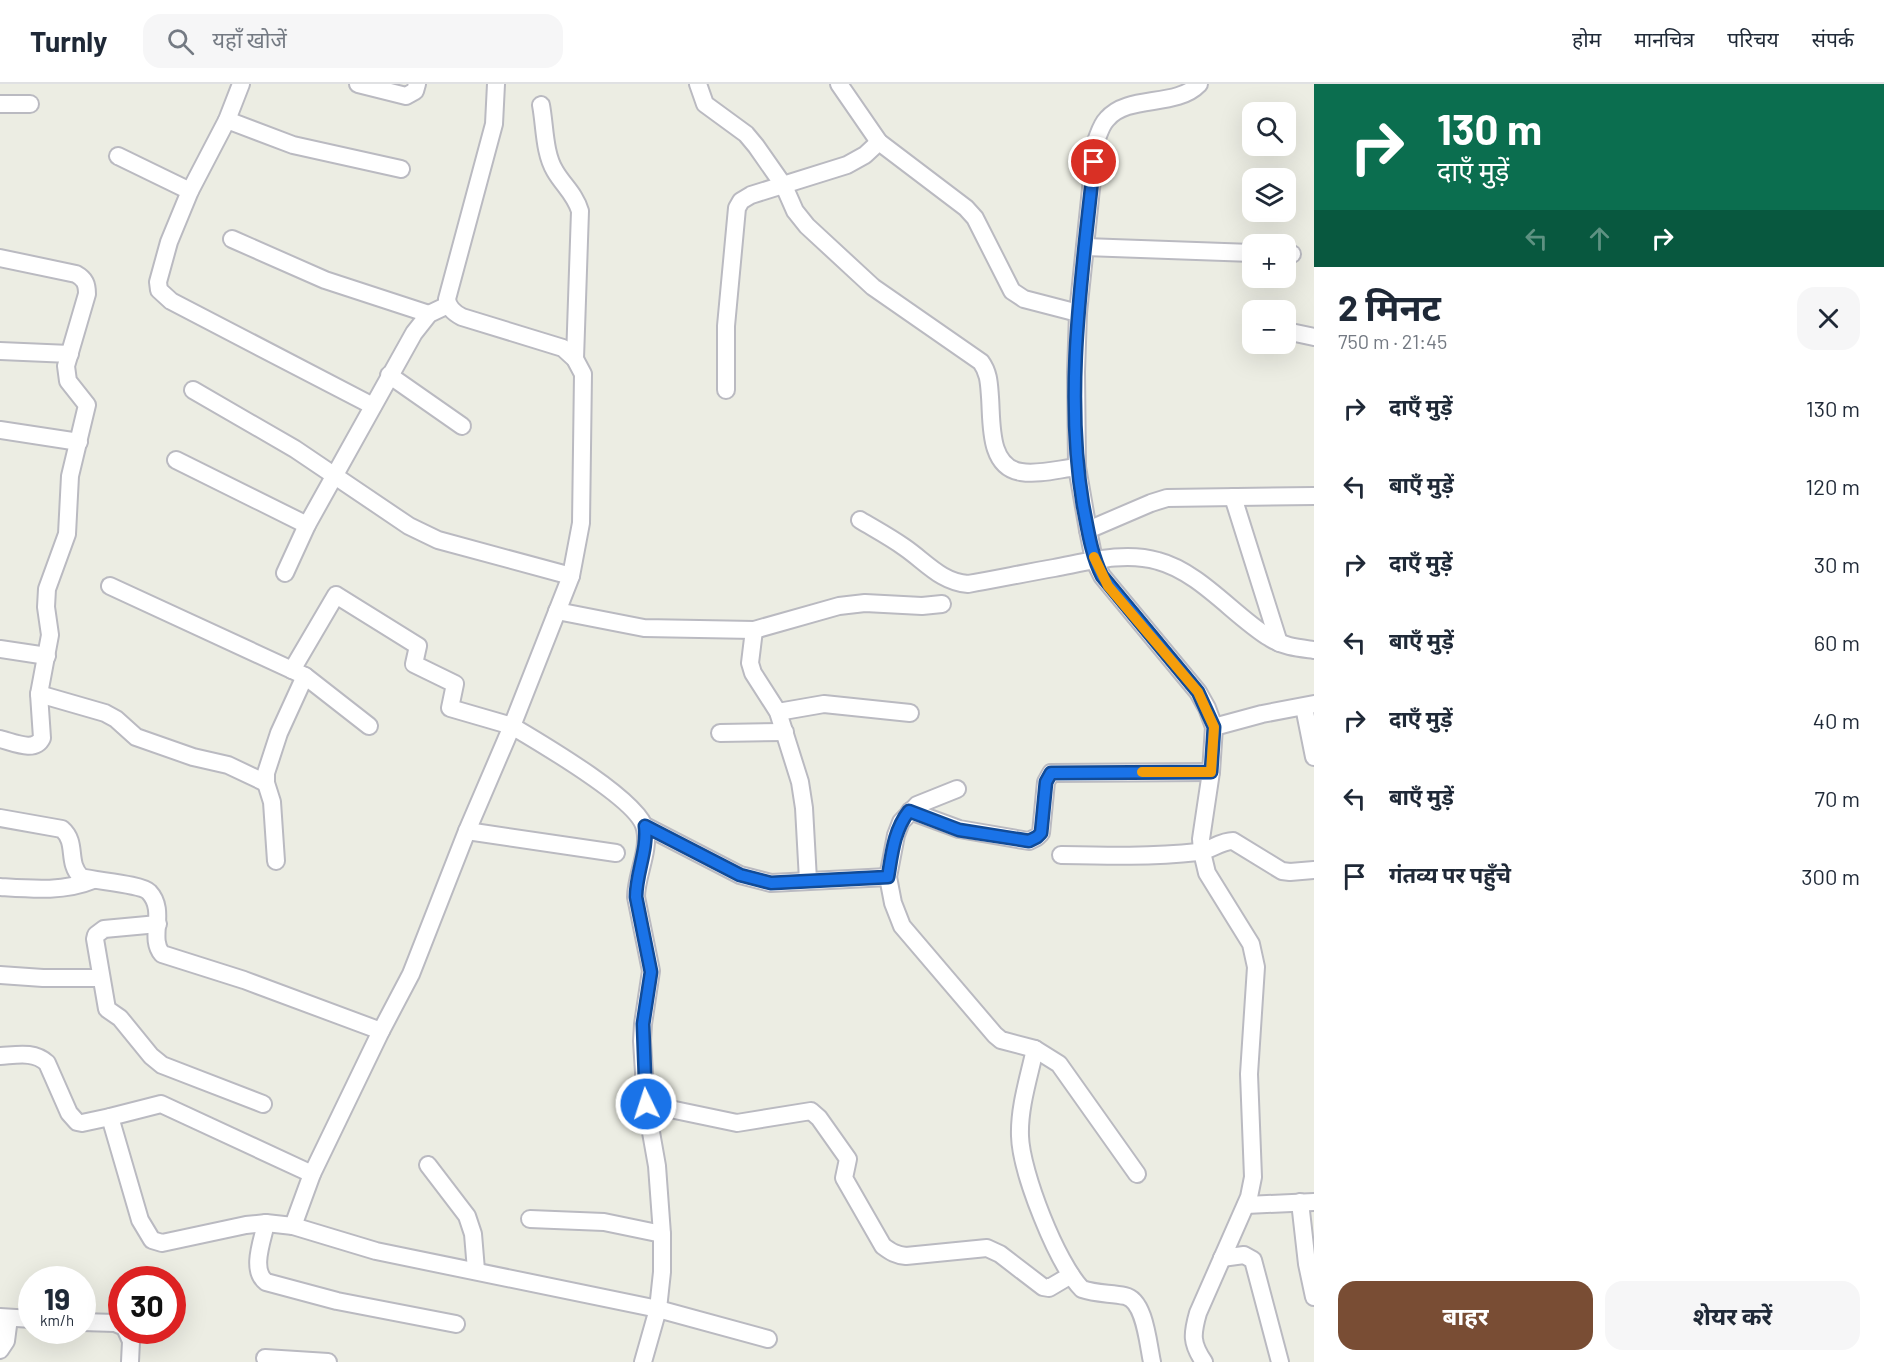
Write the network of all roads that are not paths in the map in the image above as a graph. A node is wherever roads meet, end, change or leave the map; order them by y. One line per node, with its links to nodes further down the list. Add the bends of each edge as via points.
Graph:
1 (241, 84): 11 (street)
2 (358, 84): 3 (street, via 406,96 415,91)
3 (417, 84)
4 (496, 84): 21 (street, via 494,124)
5 (698, 84): 15 (street, via 705,104 746,134)
6 (839, 84): 12 (street)
7 (1199, 84): 18 (street, via 1182,95 1125,108 1107,118 1096,141)
8 (0, 104): 9 (street)
9 (30, 104)
10 (541, 105): 28 (street, via 551,164 580,211)
11 (227, 120): 14 (street, via 293,145); 16 (street)
12 (879, 142): 15 (street, via 858,160); 22 (street, via 966,208 1017,296)
13 (118, 156): 16 (street)
14 (401, 169)
15 (784, 186): 31 (street, via 751,195 737,208 726,326); 37 (street, via 801,221 873,288 981,362 988,376 993,440 1004,463 1021,472)
16 (190, 191): 32 (street, via 158,282 164,296)
17 (232, 239): 23 (street, via 317,277)
18 (1085, 247): 19 (street); 22 (street)
19 (1242, 253)
20 (0, 258): 27 (street, via 83,278 87,294)
21 (448, 305): 23 (street); 28 (street, via 454,313 562,348)
22 (1078, 313): 37 (street)
23 (429, 314): 29 (street)
24 (1296, 333): 25 (street)
25 (1314, 337)
26 (0, 351): 27 (street)
27 (70, 354): 35 (street, via 66,366 68,381 87,405)
28 (575, 359): 46 (street, via 583,374 583,462 581,524)
29 (390, 375): 32 (street); 33 (street)
30 (193, 390): 38 (street)
31 (726, 390)
32 (373, 405): 38 (street)
33 (462, 426)
34 (0, 430): 35 (street)
35 (79, 442): 54 (street, via 70,477 67,534 47,589)
36 (176, 460): 42 (street)
37 (1077, 467): 43 (street)
38 (335, 475): 42 (street); 46 (street, via 409,526 438,540)
39 (1233, 496): 40 (street); 43 (street, via 1167,498); 51 (street)
40 (1314, 496)
41 (860, 520): 44 (street, via 956,583)
42 (307, 525): 45 (street)
43 (1088, 530): 44 (street)
44 (1094, 560): 51 (street, via 1139,558 1169,565); 62 (street, via 1108,586 1198,692)
45 (285, 573)
46 (572, 576): 49 (street)
47 (110, 586): 55 (street)
48 (942, 604): 50 (street, via 839,606)
49 (557, 611): 50 (street, via 644,628); 61 (street)
50 (754, 630): 58 (street, via 750,663)
51 (1279, 643): 53 (street)
52 (0, 649): 54 (street)
53 (1314, 650)
54 (47, 656): 56 (street)
55 (299, 673): 60 (street); 61 (street, via 336,595 418,646 414,664 455,684 450,708); 68 (street, via 275,742)
56 (39, 694): 65 (street, via 40,743 32,747); 68 (street, via 105,713 136,737 228,765)
57 (1309, 705): 62 (street); 66 (street)
58 (778, 712): 59 (street, via 824,704); 63 (street)
59 (910, 713)
60 (369, 726)
61 (512, 726): 72 (street, via 628,805); 73 (street)
62 (1214, 727): 67 (street)
63 (785, 732): 64 (street); 81 (street, via 804,807)
64 (720, 733)
65 (0, 739)
66 (1314, 758)
67 (1211, 772): 70 (street, via 1051,773 1046,782 1041,833 1029,841 959,830); 74 (street)
68 (266, 783): 77 (street, via 272,802)
69 (957, 789): 70 (street)
70 (909, 811): 79 (street, via 900,822)
71 (0, 818): 80 (street, via 62,829 71,841 76,872)
72 (645, 826): 81 (street, via 740,875 771,883); 90 (street, via 646,842 636,897 651,972 643,1024)
73 (466, 831): 75 (street); 86 (street, via 411,974)
74 (1202, 852): 76 (street, via 1139,857); 78 (street, via 1233,841 1282,871); 96 (street, via 1207,873 1255,955 1249,1074 1253,1177)
75 (616, 853)
76 (1061, 855)
77 (276, 861)
78 (1314, 870)
79 (888, 877): 81 (street); 87 (street, via 897,915 910,937 995,1035)
80 (93, 880): 82 (street, via 73,888); 83 (street, via 146,889 155,900)
81 (808, 880)
82 (0, 887)
83 (158, 924): 85 (street, via 99,931 95,939); 86 (street, via 156,944 162,954)
84 (0, 975): 85 (street)
85 (101, 978): 89 (street, via 107,1009 120,1018 154,1059)
86 (381, 1031): 93 (street)
87 (1035, 1049): 94 (street, via 1066,1072); 103 (street, via 1020,1120 1021,1147 1044,1222)
88 (0, 1056): 91 (street, via 29,1055 47,1063 72,1119 77,1122)
89 (263, 1104)
90 (646, 1104): 100 (street, via 657,1166); 103 (street, via 737,1123 811,1111 848,1159 844,1179 889,1251 906,1256 987,1248 1043,1287 1049,1288)
91 (110, 1117): 93 (street, via 161,1104); 98 (street, via 140,1220 152,1240 162,1243)
92 (428, 1165): 102 (street, via 467,1215)
93 (312, 1174): 99 (street)
94 (1137, 1174)
95 (1307, 1202): 96 (street); 104 (street, via 1306,1264)
96 (1246, 1205): 101 (street)
97 (530, 1219): 100 (street, via 617,1224)
98 (266, 1223): 99 (street); 107 (street, via 258,1269 260,1278 266,1282 337,1301)
99 (293, 1226): 102 (street, via 376,1251)
100 (662, 1234): 105 (street)
101 (1222, 1258): 116 (street, via 1193,1329 1196,1349); 117 (street, via 1244,1255 1253,1260)
102 (476, 1270): 105 (street)
103 (1071, 1275): 115 (street, via 1082,1290 1133,1299 1141,1312)
104 (1314, 1297)
105 (658, 1309): 108 (street); 114 (street)
106 (4, 1317): 110 (street, via 6,1341)
107 (456, 1324)
108 (768, 1339)
109 (131, 1344): 112 (street)
110 (0, 1350)
111 (265, 1358): 113 (street)
112 (130, 1362)
113 (328, 1362)
114 (643, 1362)
115 (1152, 1362)
116 (1204, 1362)
117 (1280, 1362)

